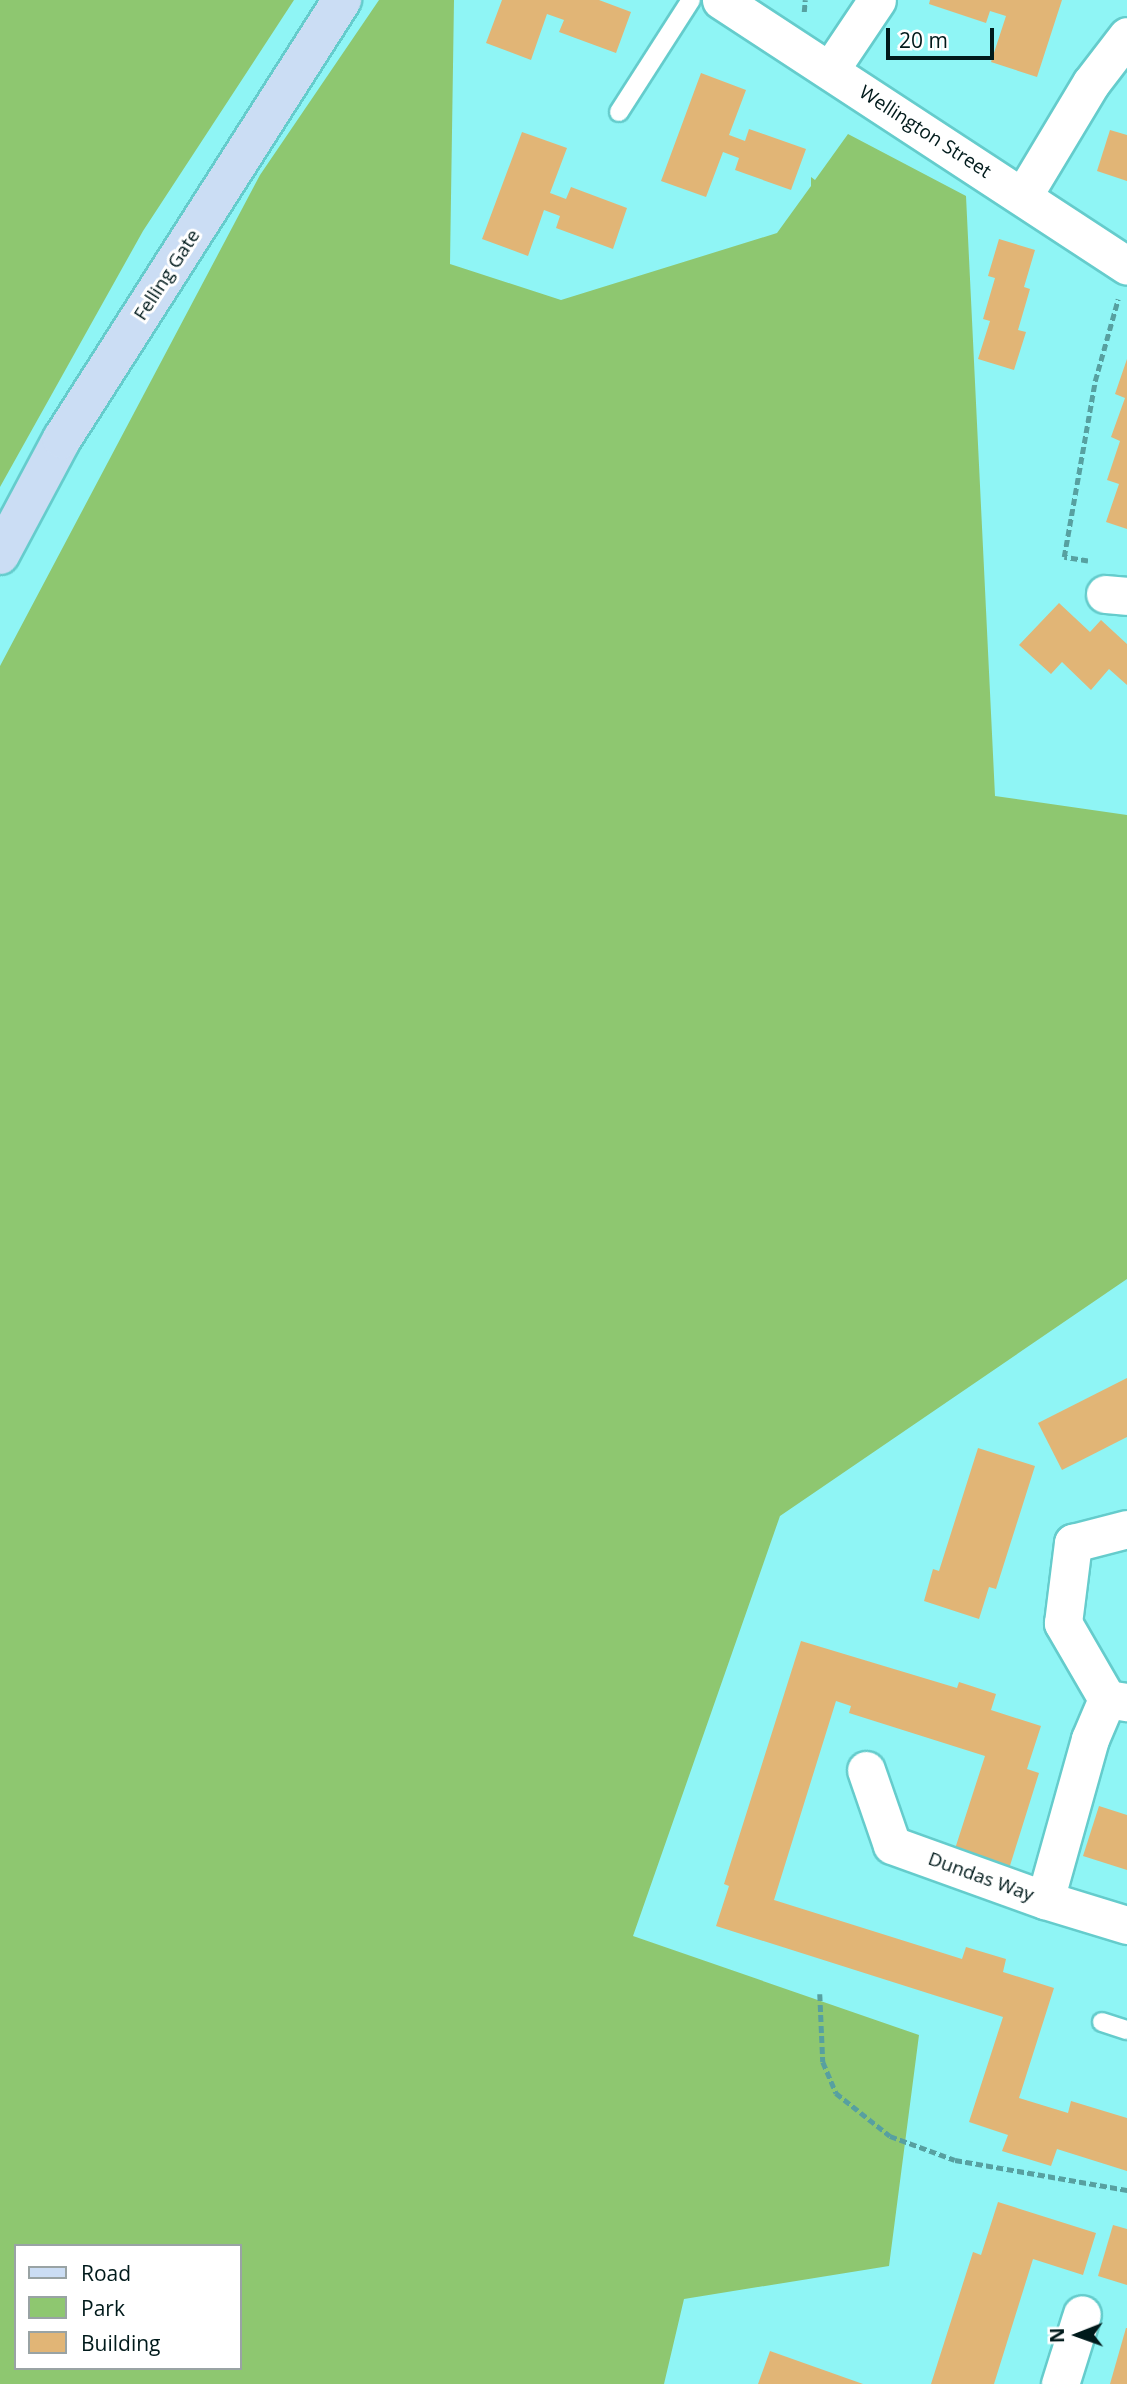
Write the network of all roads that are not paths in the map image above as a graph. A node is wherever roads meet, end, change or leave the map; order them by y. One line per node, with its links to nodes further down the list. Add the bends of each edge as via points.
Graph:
1 (342, 0): 10 (street, Felling Gate, via 62,439)
2 (691, 0): 7 (lane)
3 (721, 0): 6 (street, Wellington Street)
4 (877, 0): 6 (street)
5 (1127, 36): 8 (street, via 1091,83)
6 (830, 70): 8 (street, Wellington Street)
7 (619, 112)
8 (1023, 196): 9 (street, Wellington Street)
9 (1123, 280)
10 (0, 555)
11 (1127, 1529): 12 (street, via 1073,1543 1063,1623)
12 (1117, 1700): 14 (street, Dundas Way, via 1090,1739)
13 (866, 1770): 14 (street, Dundas Way, via 892,1845)
14 (1045, 1900): 15 (street)
15 (1127, 1925)
16 (1102, 2022): 17 (lane)
17 (1127, 2030)
18 (1082, 2314): 19 (street)
19 (1060, 2384)

